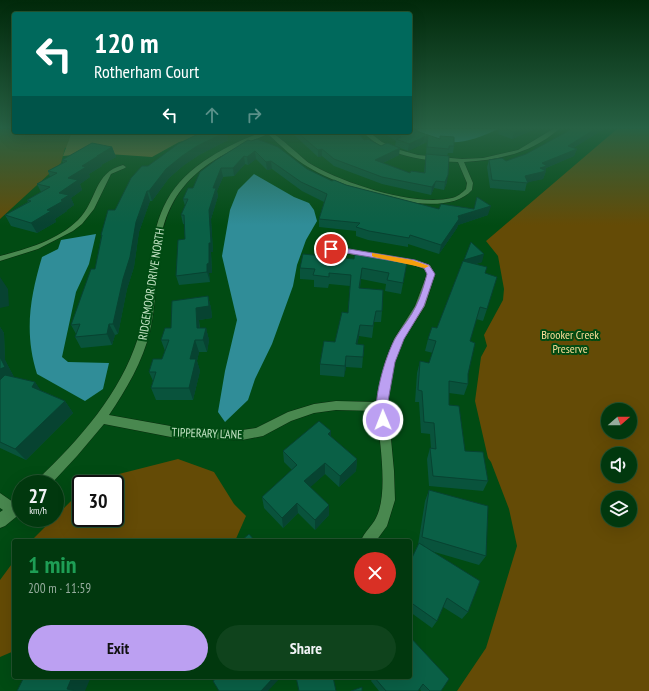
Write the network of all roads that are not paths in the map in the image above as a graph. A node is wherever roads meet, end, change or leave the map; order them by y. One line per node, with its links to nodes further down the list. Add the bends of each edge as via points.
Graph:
1 (208, 161): 10 (street, RIDGEMOOR DRIVE NORTH, via 196,169 173,195 163,214 158,232 144,338 126,379)
2 (304, 161): 5 (street, via 342,182 424,203 454,200 469,190 470,183)
3 (456, 161): 5 (street)
4 (468, 161): 5 (street)
5 (461, 162)
6 (123, 166): 8 (street, via 110,172 88,214 66,233 33,249)
7 (331, 249): 9 (street, via 412,262 426,267 431,274 420,306 400,339 390,362)
8 (0, 259)
9 (382, 407): 10 (street, TIPPERARY LANE, via 345,405 312,408 255,434 244,435 205,436 163,432); 16 (street, via 388,500 382,521)
10 (100, 418): 11 (street, RIDGEMOOR DRIVE NORTH)
11 (52, 475)
12 (0, 499): 13 (street)
13 (12, 505)
14 (12, 511): 15 (street)
15 (0, 521)
16 (369, 539)

